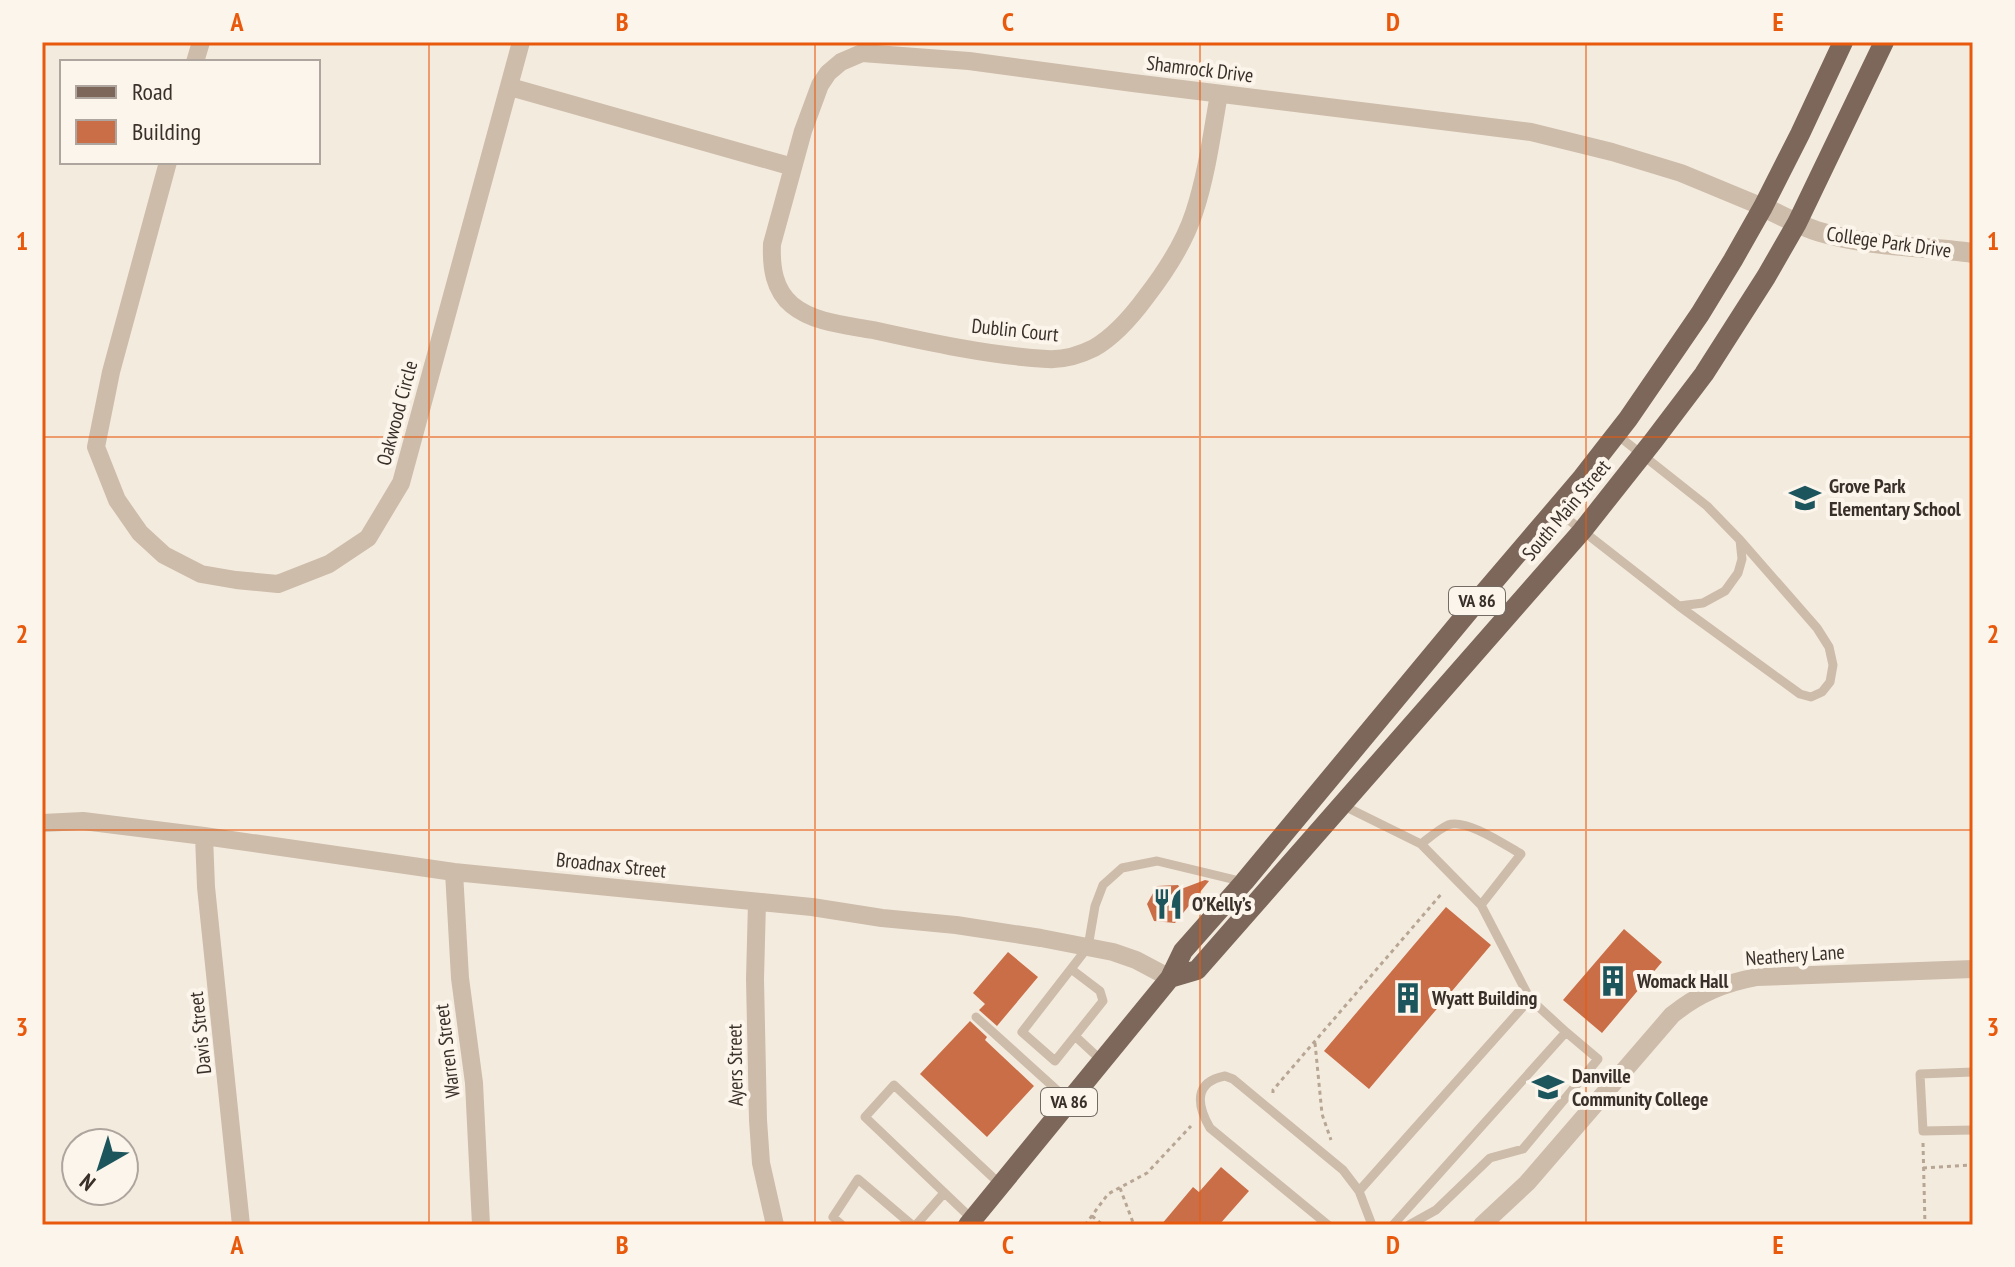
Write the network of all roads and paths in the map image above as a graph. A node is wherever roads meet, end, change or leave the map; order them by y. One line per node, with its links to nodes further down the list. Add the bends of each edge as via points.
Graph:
1 (521, 42): 4 (street, Oakwood Circle)
2 (1843, 42): 8 (main road, South Main Street / VA 86)
3 (1884, 42): 9 (main road, South Main Street / VA 86)
4 (510, 87): 6 (street, Oakwood Circle, via 401,483 368,538 329,564 278,584 201,574 164,555 117,500 96,447); 7 (street)
5 (1219, 94): 7 (street, Shamrock Drive, via 969,61 862,53 841,62 820,85); 7 (street, Dublin Court, via 1205,171 1180,246 1135,312 1093,348 1070,357 1006,355 807,315 780,291 771,263); 8 (street, Shamrock Drive, via 1531,132 1681,173)
6 (167, 164)
7 (793, 167)
8 (1763, 207): 9 (street, College Park Drive); 11 (main road, South Main Street / VA 86, via 1700,314)
9 (1797, 223): 10 (street, College Park Drive, via 1849,239); 12 (main road, South Main Street / VA 86, via 1728,338)
10 (1973, 253)
11 (1616, 434): 12 (lane); 13 (main road, South Main Street / VA 86)
12 (1643, 455): 14 (main road, South Main Street / VA 86); 15 (lane)
13 (1555, 510): 14 (lane); 22 (main road, South Main Street / VA 86)
14 (1582, 531): 16 (lane); 17 (main road, South Main Street / VA 86)
15 (1740, 540): 16 (lane, via 1738,573 1725,591 1703,603); 16 (lane, via 1829,647 1833,665 1822,692 1800,694)
16 (1679, 606)
17 (1342, 805): 20 (lane); 29 (main road, South Main Street / VA 86, via 1197,970)
18 (42, 823): 19 (street, Broadnax Street, via 83,821)
19 (204, 836): 21 (street, Broadnax Street); 57 (street, Davis Street)
20 (1421, 844): 25 (lane); 25 (lane, via 1459,823 1521,854)
21 (454, 872): 24 (street, Broadnax Street); 58 (street, Warren Street)
22 (1244, 882): 26 (lane, via 1157,861 1122,868 1103,885); 29 (main road, South Main Street / VA 86, via 1183,951)
23 (1443, 892): 39 (path)
24 (757, 902): 26 (street, Broadnax Street, via 956,925); 59 (street, Ayers Street, via 758,1120)
25 (1481, 905): 31 (lane)
26 (1088, 947): 27 (lane); 29 (street, Broadnax Street, via 1136,960)
27 (1071, 969): 30 (lane); 37 (lane, via 1100,991 1103,1001 1083,1018)
28 (1973, 969): 69 (street, Neathery Lane, via 1757,977 1709,990 1672,1015 1527,1183)
29 (1170, 978): 41 (main road, South Main Street / VA 86)
30 (1053, 993): 32 (lane); 34 (lane)
31 (1530, 999): 36 (lane); 53 (lane)
32 (1062, 1001)
33 (976, 1017): 43 (lane)
34 (1034, 1017): 35 (lane); 40 (lane, via 1022,1032 1055,1061)
35 (1042, 1024)
36 (1566, 1032): 67 (lane); 68 (lane, via 1598,1059 1523,1149 1490,1158 1436,1210)
37 (1075, 1036): 40 (lane); 41 (lane)
38 (1059, 1038): 40 (lane)
39 (1315, 1043): 44 (path, via 1273,1090); 50 (path, via 1322,1114)
40 (1068, 1046)
41 (1102, 1061): 43 (main road, South Main Street / VA 86)
42 (1973, 1072): 47 (lane, via 1920,1074)
43 (1069, 1101): 51 (main road, South Main Street / VA 86)
44 (1271, 1111): 45 (lane, via 1225,1076 1208,1082 1202,1091); 50 (lane)
45 (1202, 1114): 52 (path, via 1147,1173); 65 (lane, via 1210,1128)
46 (1973, 1130): 47 (lane)
47 (1923, 1131): 49 (path)
48 (1973, 1165): 49 (path)
49 (1923, 1168): 70 (path)
50 (1343, 1170): 53 (lane)
51 (1001, 1185): 54 (lane, via 894,1085 865,1117); 56 (main road, South Main Street / VA 86)
52 (1119, 1187): 55 (path); 64 (path)
53 (1359, 1191): 66 (lane)
54 (944, 1193): 56 (lane); 61 (lane)
55 (1092, 1216): 62 (path); 63 (path)
56 (970, 1222)
57 (241, 1225)
58 (481, 1225)
59 (775, 1225)
60 (842, 1225): 61 (lane, via 833,1217 858,1179)
61 (914, 1225)
62 (1085, 1225)
63 (1103, 1225)
64 (1134, 1225)
65 (1328, 1225)
66 (1372, 1225)
67 (1393, 1225)
68 (1409, 1225)
69 (1482, 1225)
70 (1925, 1225)

